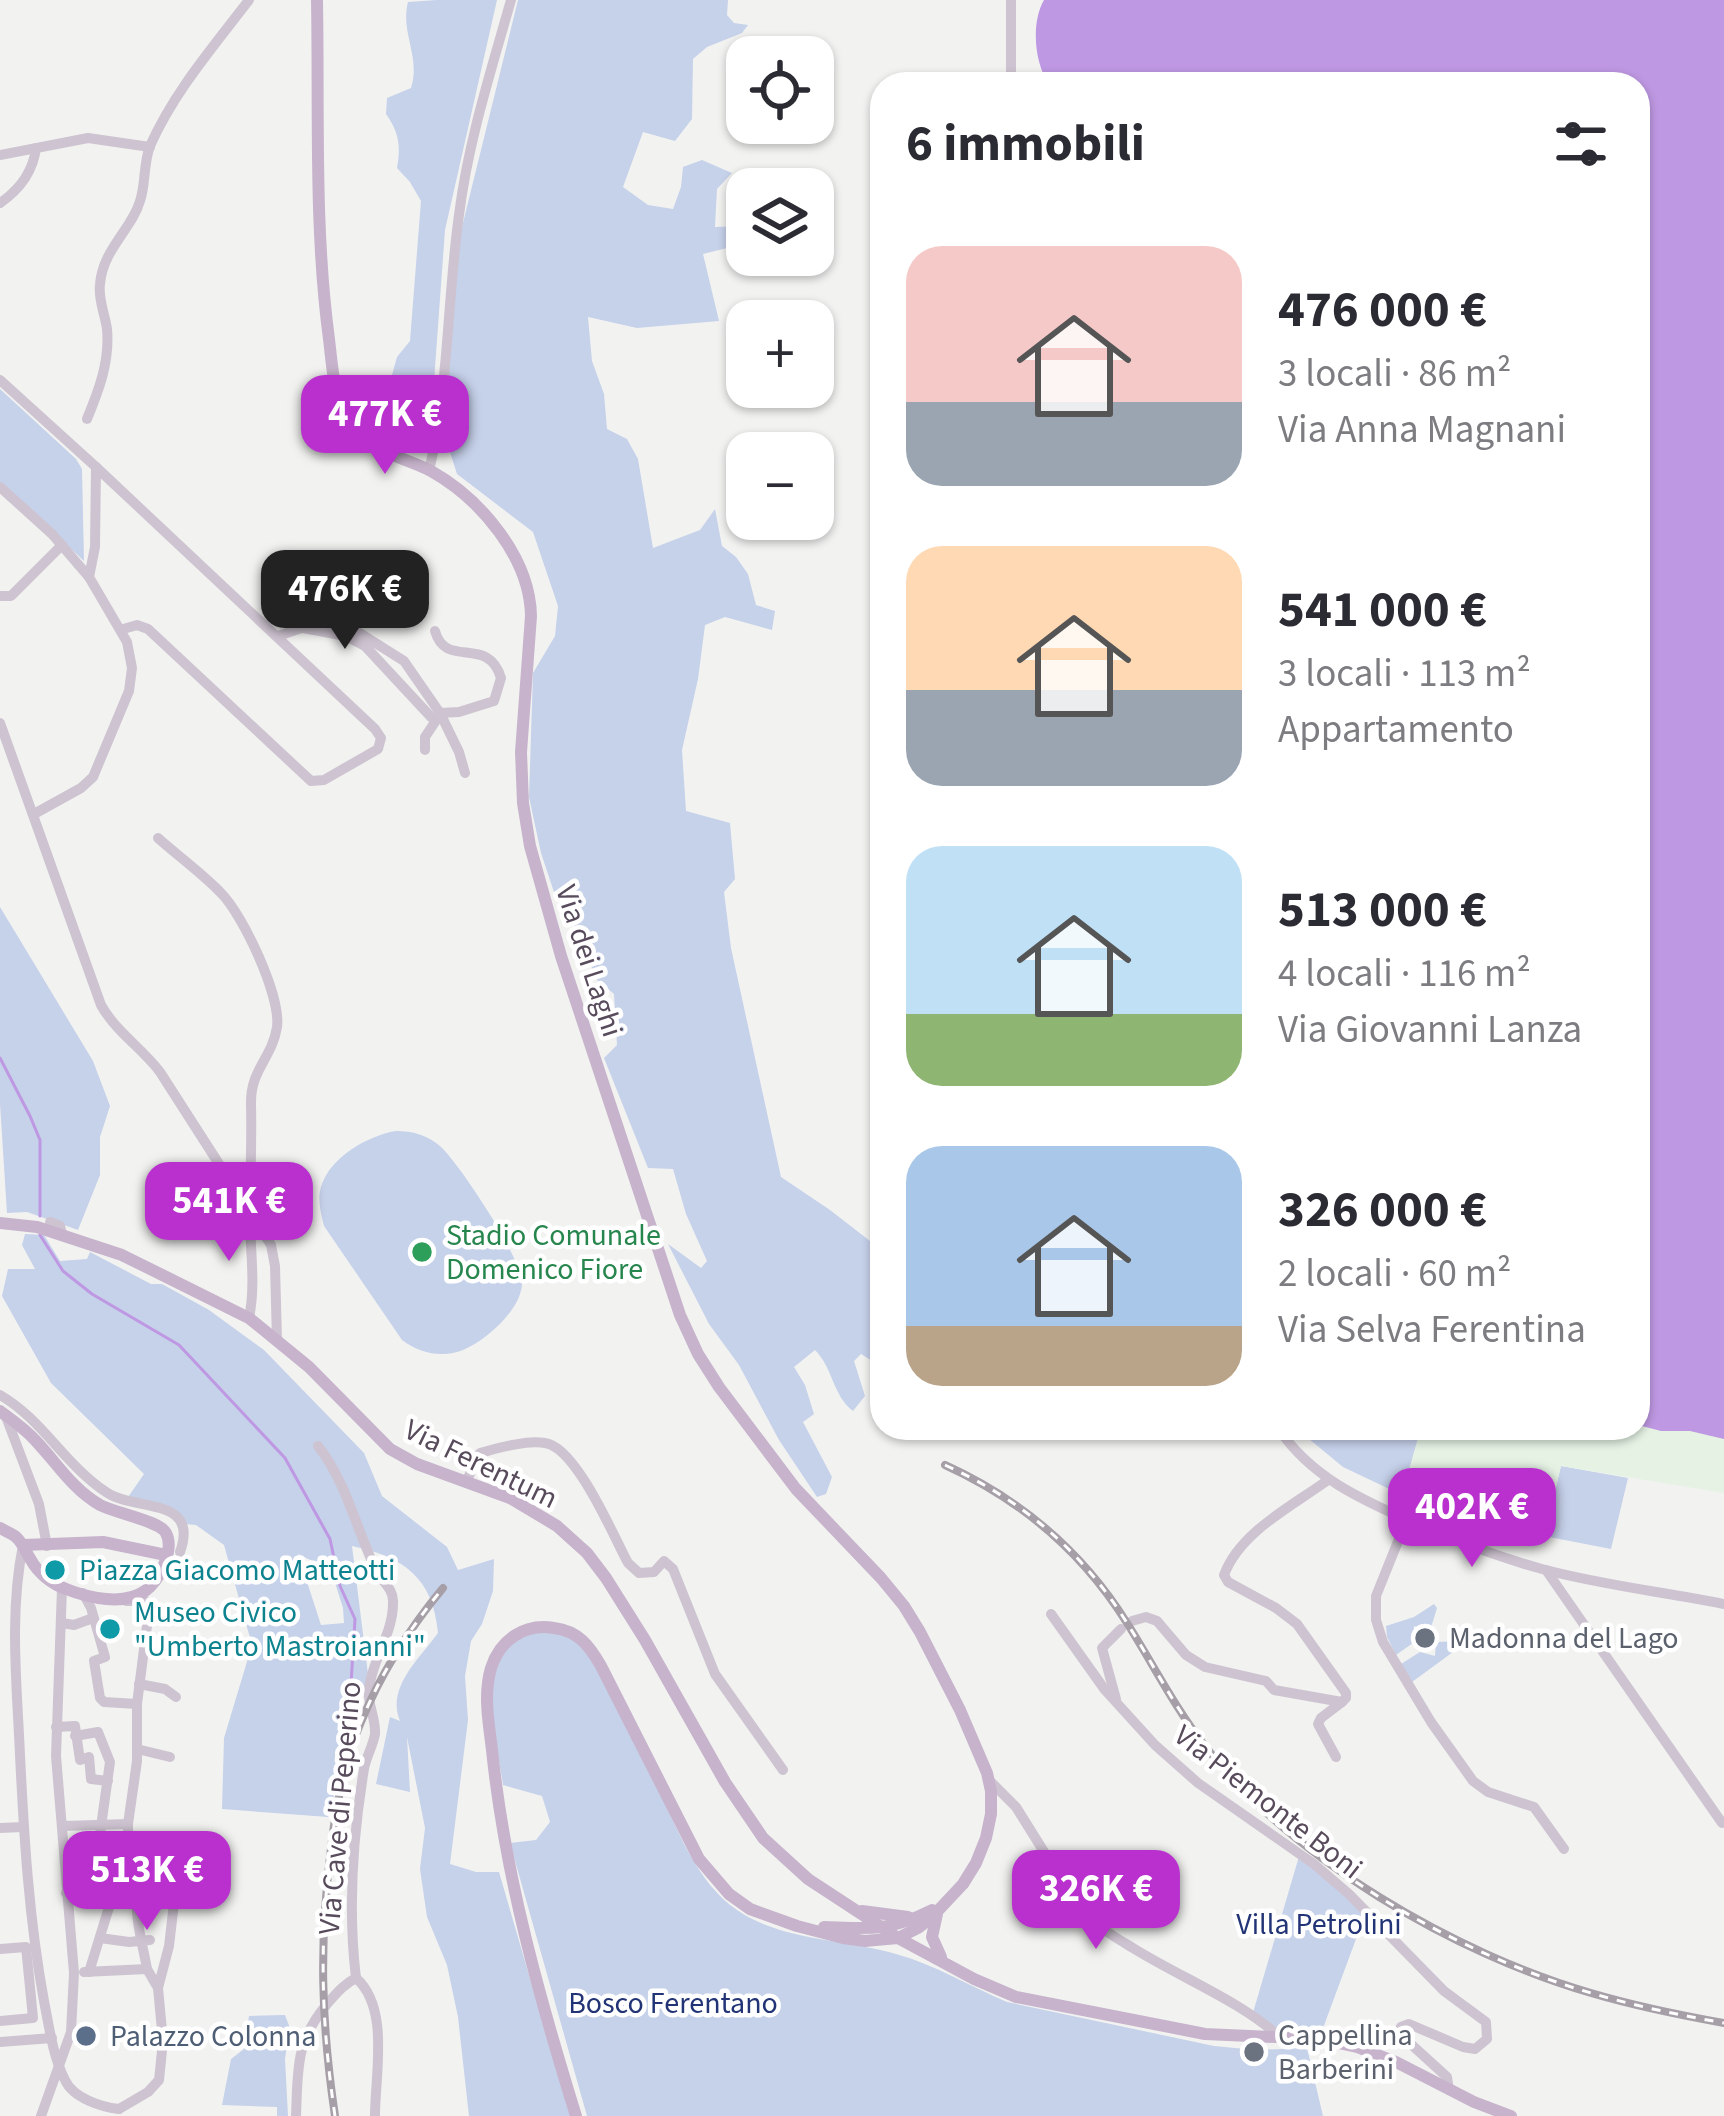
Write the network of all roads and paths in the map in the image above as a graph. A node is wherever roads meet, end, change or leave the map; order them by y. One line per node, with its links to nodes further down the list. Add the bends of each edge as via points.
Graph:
1 (249, 0): 6 (street, via 186,82)
2 (317, 0): 13 (main road, Via dei Laghi, via 321,264 337,389 358,435)
3 (511, 0): 13 (street, via 463,188)
4 (1011, 0): 5 (street)
5 (1012, 72)
6 (150, 146): 7 (street, via 88,138); 11 (street, via 140,204 99,284 108,351)
7 (36, 148): 8 (street); 9 (street, via 26,177)
8 (0, 155)
9 (0, 203)
10 (0, 380): 12 (street)
11 (87, 419)
12 (96, 467): 16 (street); 20 (street)
13 (429, 471): 63 (main road, Via dei Laghi, via 487,520 527,583 532,624 521,762 533,858 682,1319 719,1387 796,1489 904,1606 961,1710)
14 (0, 487): 15 (street)
15 (62, 544): 16 (street); 17 (street, via 11,596)
16 (89, 577): 18 (street)
17 (0, 596)
18 (120, 629): 20 (street, via 146,627 303,775 320,782 375,752 380,736); 25 (street, via 132,678 98,770)
19 (436, 631): 21 (street, via 443,648 484,656 501,679 494,701)
20 (278, 636): 21 (street, via 319,622 358,632 411,669)
21 (436, 715): 23 (street); 24 (street)
22 (0, 723): 25 (street)
23 (425, 750)
24 (465, 773)
25 (34, 814): 27 (street, via 106,1014 160,1072)
26 (158, 838): 27 (street, via 233,908 278,1009 271,1049 251,1088)
27 (250, 1214): 31 (street); 32 (street, via 274,1258)
28 (50, 1222): 30 (street)
29 (0, 1223): 30 (main road, Via Ferentum)
30 (62, 1234): 31 (main road, Via Ferentum, via 143,1263)
31 (249, 1318): 32 (main road, Via Ferentum)
32 (277, 1340): 38 (main road, Via Ferentum, via 390,1449)
33 (0, 1395): 43 (street, via 111,1496 176,1515 184,1531)
34 (2, 1412): 42 (street, via 40,1504); 43 (main road, via 86,1496 162,1527)
35 (1288, 1440): 37 (street)
36 (319, 1446): 93 (street, Via Cave di Peperino, via 393,1599 368,1694 374,1736 351,1903)
37 (1328, 1480): 39 (street); 53 (street, via 1249,1538 1224,1577 1297,1624 1346,1693)
38 (466, 1481): 61 (street, via 480,1453 546,1442 566,1452 628,1563 639,1573 664,1561 673,1569 715,1674); 76 (main road, Via Ferentum, via 530,1508 587,1553 753,1825)
39 (1407, 1520): 44 (street); 71 (street, via 1375,1600 1386,1648 1473,1781 1534,1807)
40 (0, 1528): 41 (main road)
41 (23, 1545): 42 (main road); 45 (main road); 68 (street, via 15,1635)
42 (46, 1546): 43 (main road, via 103,1542)
43 (173, 1554): 46 (main road, via 140,1595)
44 (1546, 1570): 47 (street); 64 (street)
45 (62, 1588): 46 (main road); 50 (street)
46 (86, 1598): 49 (street); 51 (street, via 147,1603)
47 (1724, 1604)
48 (1051, 1614): 55 (street, Via Piemonte Boni)
49 (93, 1618): 50 (street); 54 (street, via 104,1658 94,1660 102,1700)
50 (62, 1623): 56 (street)
51 (140, 1684): 52 (street); 54 (street)
52 (176, 1697)
53 (1342, 1702): 55 (street, via 1272,1690 1266,1681 1200,1665 1146,1617 1102,1648); 60 (street, via 1318,1721)
54 (136, 1704): 58 (street)
55 (1119, 1706): 102 (street, Via Piemonte Boni, via 1186,1773 1340,1885 1444,1991 1486,2022 1487,2039 1475,2049 1401,2027 1447,2077)
56 (56, 1727): 57 (street, via 74,1726); 67 (street)
57 (75, 1736): 62 (street, via 91,1779); 62 (street, via 98,1732)
58 (137, 1749): 59 (street); 65 (street)
59 (170, 1757)
60 (1336, 1757)
61 (783, 1770)
62 (108, 1780): 66 (street)
63 (988, 1780): 78 (main road, Via dei Laghi, via 986,1838); 97 (street, via 1016,1807 1090,1919)
64 (1722, 1823)
65 (128, 1824): 66 (street); 70 (street)
66 (103, 1825): 67 (street); 72 (street, via 98,1870)
67 (62, 1826): 74 (street)
68 (23, 1827): 69 (street); 96 (street)
69 (0, 1828)
70 (128, 1846): 72 (street); 77 (street)
71 (1564, 1849)
72 (120, 1873): 75 (street)
73 (176, 1886): 94 (street)
74 (66, 1893): 75 (street); 92 (street)
75 (112, 1898): 77 (street); 84 (street)
76 (836, 1898): 79 (main road, Via Ferentum); 82 (main road, via 844,1912)
77 (137, 1907): 86 (street)
78 (941, 1908): 80 (main road, Via dei Laghi); 85 (main road, Via dei Laghi); 89 (main road, via 932,1937)
79 (856, 1910): 80 (main road); 83 (main road, Via Ferentum)
80 (921, 1916): 83 (main road, Via dei Laghi)
81 (797, 1926): 82 (main road, Via dei Laghi); 87 (main road, Via dei Laghi); 107 (main road, Via dei Laghi, via 736,1901 704,1866 588,1645 549,1627 512,1637 496,1656 488,1687 499,1808 517,1907)
82 (835, 1928): 83 (main road, Via dei Laghi)
83 (882, 1928): 85 (main road, Via Ferentum)
84 (100, 1938): 86 (street); 91 (street)
85 (898, 1938): 87 (main road, Via dei Laghi); 89 (main road, Via Ferentum)
86 (146, 1941): 90 (street)
87 (865, 1941): 89 (main road)
88 (0, 1949): 95 (street, via 26,1947 33,2018)
89 (945, 1962): 97 (main road, via 1033,2002 1205,2034)
90 (147, 1970): 91 (street); 94 (street)
91 (96, 1972): 92 (street)
92 (74, 1973): 99 (street)
93 (356, 1978): 105 (street, Via Cave di Peperino, via 304,2039); 106 (street, Via Cave di Peperino, via 378,2021)
94 (158, 1988): 103 (street, via 159,2080)
95 (0, 2020)
96 (52, 2038): 98 (street); 99 (street)
97 (1282, 2038): 102 (main road, via 1357,2048)
98 (0, 2042)
99 (60, 2066): 100 (street); 101 (street)
100 (53, 2084): 101 (street); 104 (street)
101 (68, 2086): 103 (street)
102 (1449, 2090): 108 (main road)
103 (120, 2112)
104 (41, 2116)
105 (296, 2116)
106 (375, 2116)
107 (576, 2116)
108 (1511, 2116)

